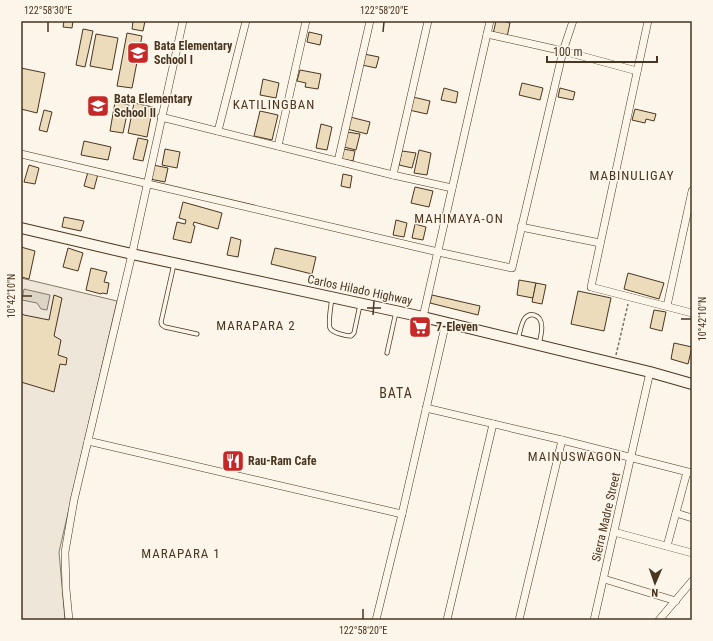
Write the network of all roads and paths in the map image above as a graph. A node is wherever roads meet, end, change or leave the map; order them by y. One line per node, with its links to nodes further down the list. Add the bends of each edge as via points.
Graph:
1 (183, 21): 12 (street)
2 (246, 21): 13 (street)
3 (306, 21): 14 (street)
4 (370, 21): 16 (street)
5 (428, 21): 17 (street)
6 (490, 21): 9 (street)
7 (573, 21): 10 (street)
8 (648, 21): 11 (street)
9 (487, 34): 10 (street); 19 (street)
10 (563, 51): 11 (street); 21 (street)
11 (637, 71): 23 (street)
12 (161, 117): 13 (street); 18 (street)
13 (218, 131): 14 (street)
14 (278, 146): 16 (street)
15 (21, 154): 18 (street)
16 (338, 162): 17 (street)
17 (393, 175): 19 (street)
18 (146, 183): 24 (street); 25 (street)
19 (452, 188): 24 (street)
20 (692, 190): 30 (street)
21 (521, 227): 23 (street); 24 (street, via 512,268)
22 (21, 228): 25 (main road, Carlos Hilado Highway)
23 (600, 243): 28 (street, via 591,287)
24 (438, 252): 33 (street)
25 (132, 254): 26 (main road, Carlos Hilado Highway); 45 (street)
26 (174, 263): 27 (main road, Carlos Hilado Highway); 35 (lane, via 161,322 165,327)
27 (332, 297): 29 (main road, Carlos Hilado Highway); 29 (lane, via 330,328 348,336 354,333)
28 (630, 297): 30 (street); 39 (path)
29 (360, 303): 31 (main road, Carlos Hilado Highway)
30 (667, 306): 32 (street)
31 (396, 311): 33 (main road, Carlos Hilado Highway); 38 (lane)
32 (692, 312)
33 (423, 317): 34 (main road, Carlos Hilado Highway)
34 (446, 322): 36 (main road, Carlos Hilado Highway); 42 (street)
35 (197, 334)
36 (518, 340): 37 (main road, Carlos Hilado Highway); 37 (lane, via 524,318 534,315 538,316 541,323)
37 (539, 345): 39 (main road, Carlos Hilado Highway)
38 (387, 353)
39 (614, 364): 40 (main road, Carlos Hilado Highway)
40 (650, 372): 41 (main road, Carlos Hilado Highway); 47 (street, Sierra Madre Street)
41 (692, 384)
42 (426, 408): 43 (street); 51 (street)
43 (494, 424): 44 (street); 61 (street)
44 (562, 440): 47 (street); 62 (street)
45 (88, 442): 49 (street); 59 (street, via 65,552)
46 (239, 455): 49 (lane)
47 (631, 458): 48 (street); 53 (street, Sierra Madre Street)
48 (689, 472): 50 (street)
49 (234, 475): 51 (street)
50 (676, 513): 52 (street); 54 (street)
51 (402, 514): 60 (street)
52 (692, 518)
53 (614, 532): 54 (street); 56 (street, Sierra Madre Street)
54 (667, 546): 55 (street)
55 (692, 553)
56 (604, 579): 58 (street); 63 (street, Sierra Madre Street)
57 (692, 581): 58 (street)
58 (676, 601): 64 (street)
59 (69, 620)
60 (376, 620)
61 (446, 620)
62 (520, 620)
63 (594, 620)
64 (659, 620)

